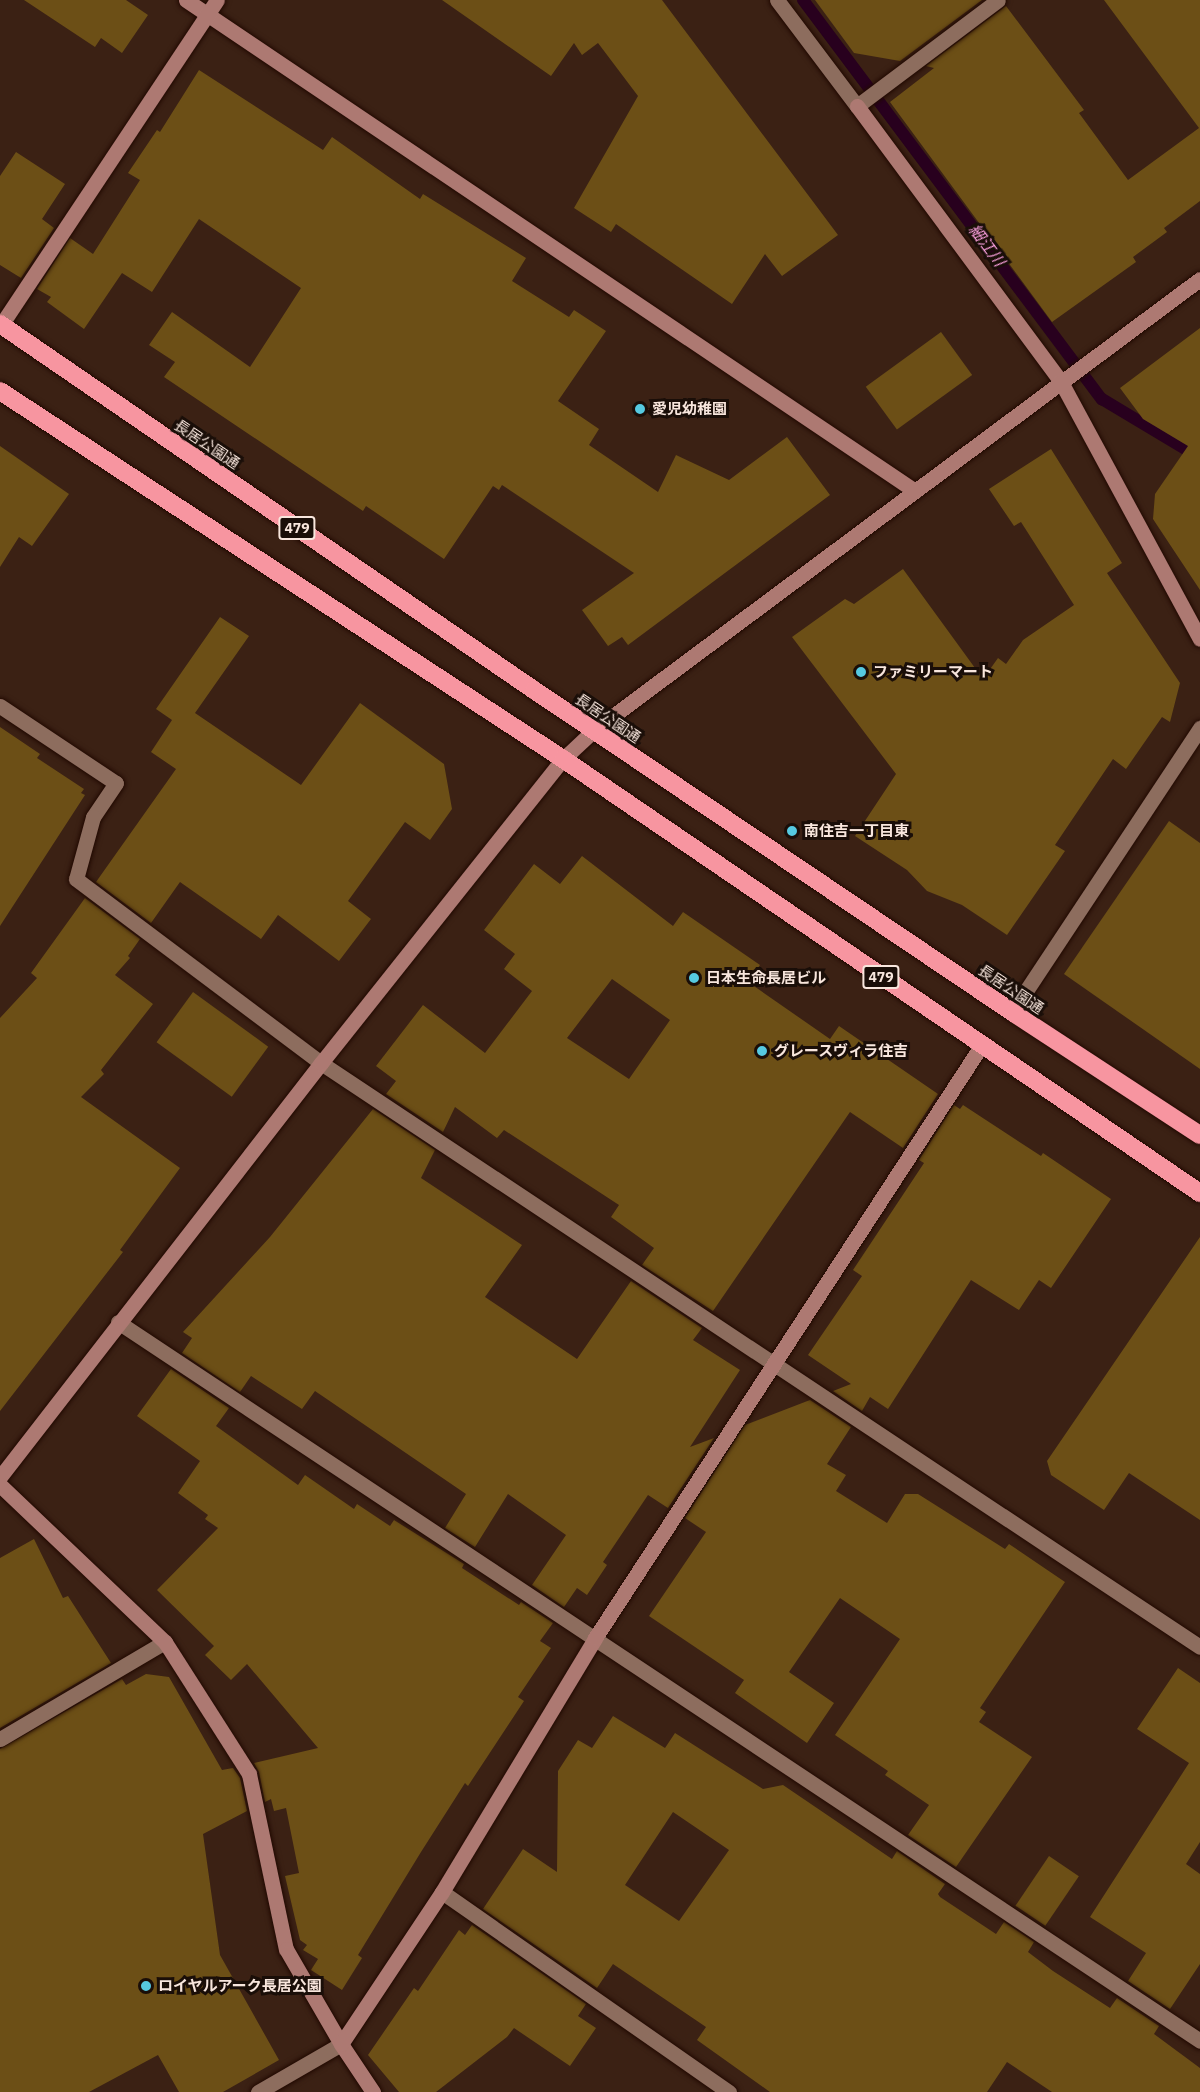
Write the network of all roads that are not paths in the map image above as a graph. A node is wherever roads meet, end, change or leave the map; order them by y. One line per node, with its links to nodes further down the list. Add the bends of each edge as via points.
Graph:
1 (186, 0): 5 (street)
2 (217, 0): 5 (street)
3 (777, 0): 6 (street)
4 (998, 0): 6 (street)
5 (207, 14): 8 (street); 11 (street)
6 (856, 106): 9 (street)
7 (1200, 279): 9 (street)
8 (1, 325): 15 (highway, 長居公園通 / 479)
9 (1060, 382): 11 (street); 12 (street)
10 (0, 391): 16 (highway, 479)
11 (915, 491): 15 (street)
12 (1200, 639)
13 (0, 706): 19 (street, via 116,783 93,817 76,879)
14 (1200, 728): 17 (street)
15 (594, 730): 16 (street); 17 (highway, 長居公園通 / 479)
16 (562, 759): 18 (highway, 479); 19 (street)
17 (1012, 1012): 20 (highway, 長居公園通 / 479)
18 (981, 1046): 21 (highway, 479); 23 (street)
19 (321, 1063): 22 (street); 23 (street)
20 (1200, 1135)
21 (1200, 1193)
22 (118, 1322): 24 (street); 26 (street)
23 (774, 1364): 26 (street); 28 (street)
24 (0, 1478)
25 (0, 1485): 27 (street)
26 (595, 1638): 30 (street); 31 (street)
27 (165, 1642): 29 (street); 32 (street, via 249,1774 286,1949)
28 (1200, 1647)
29 (0, 1738)
30 (442, 1892): 32 (street); 35 (street)
31 (1200, 2041)
32 (341, 2044): 33 (street); 34 (street)
33 (258, 2092)
34 (373, 2092)
35 (729, 2092)

